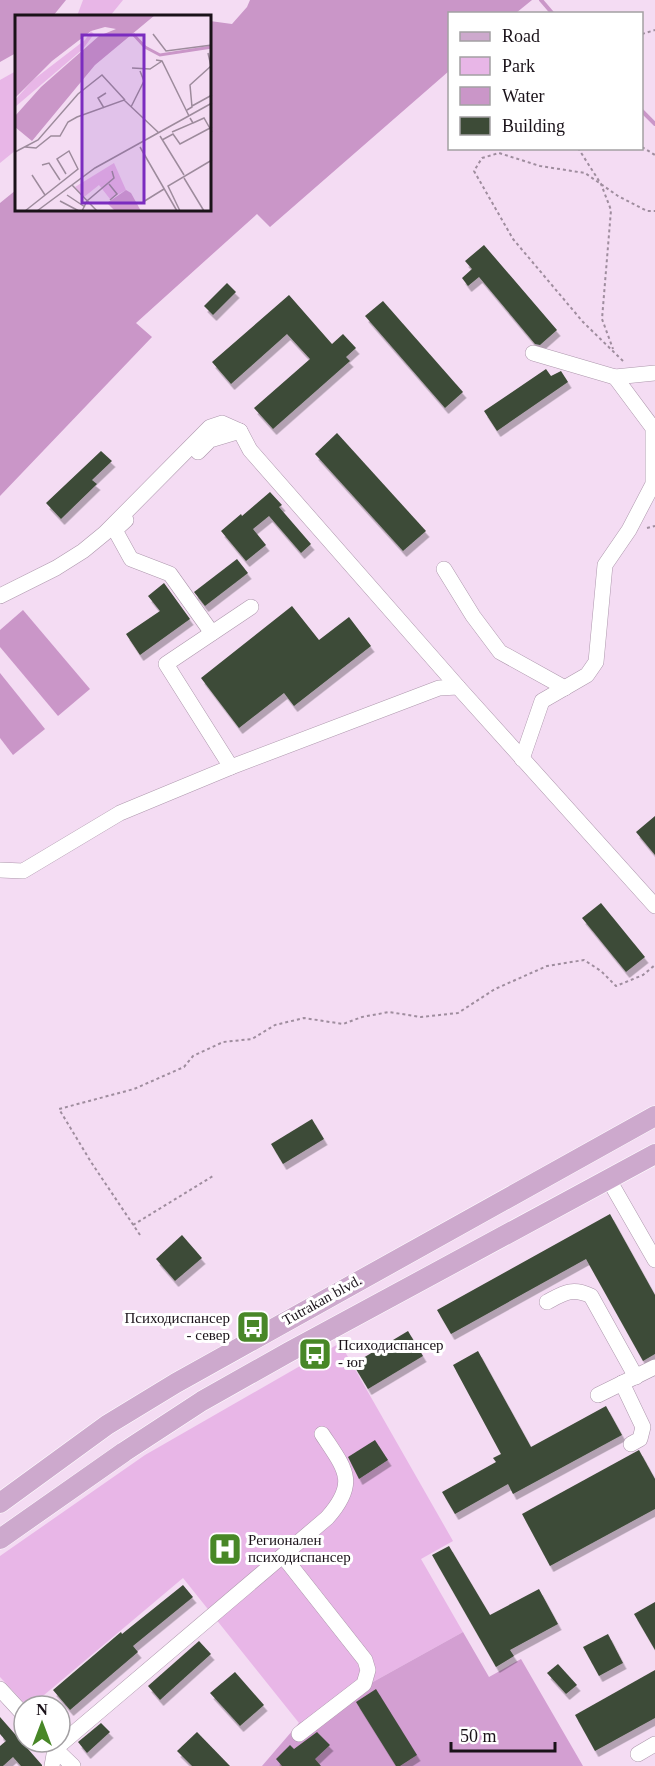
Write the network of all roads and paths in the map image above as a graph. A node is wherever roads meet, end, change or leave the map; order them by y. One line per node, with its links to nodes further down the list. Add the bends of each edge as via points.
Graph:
1 (579, 150): 2 (path)
2 (602, 184): 3 (path, via 646,211); 4 (path, via 611,210 602,319); 4 (path, via 585,173 540,166 500,153 482,158 474,171 513,239 583,322)
3 (655, 211)
4 (614, 352): 7 (path)
5 (533, 353): 8 (street)
6 (655, 373): 7 (street)
7 (638, 375): 8 (street)
8 (615, 377): 15 (street, via 653,428 653,484 630,530 605,565 596,662 587,675)
9 (240, 431): 11 (street, via 222,423 210,427 83,551); 13 (street, via 210,440 115,530 131,559 170,574); 14 (street, via 250,450)
10 (444, 569): 15 (street, via 500,652)
11 (0, 596)
12 (251, 607): 13 (street)
13 (212, 633): 17 (street, via 166,664)
14 (458, 687): 16 (street); 17 (street, via 439,688)
15 (565, 687): 16 (street, via 542,701)
16 (522, 759): 19 (street)
17 (231, 767): 18 (street, via 120,813 23,871)
18 (0, 870)
19 (655, 906)
20 (655, 965): 28 (path, via 643,975 616,986 584,960 548,966 495,989 458,1013 421,1017 389,1012 343,1024 304,1018 275,1025 252,1039 223,1042 193,1056 184,1067 134,1089 59,1108)
21 (655, 1116): 22 (main road, Tutrakan blvd.)
22 (616, 1138): 23 (main road, Tutrakan blvd.); 25 (main road)
23 (594, 1151): 27 (main road); 37 (main road, Tutrakan blvd., via 176,1383 107,1425)
24 (655, 1154): 25 (main road, Tutrakan blvd.)
25 (632, 1167): 27 (main road, Tutrakan blvd.)
26 (213, 1176): 28 (path)
27 (609, 1180): 30 (street); 38 (main road, Tutrakan blvd., via 202,1401)
28 (133, 1225): 29 (path)
29 (140, 1235)
30 (655, 1260)
31 (547, 1302): 33 (street, via 579,1290 591,1296)
32 (655, 1367): 33 (street)
33 (629, 1380): 34 (street); 36 (street, via 643,1427 640,1439)
34 (598, 1395)
35 (322, 1434): 39 (street, via 339,1459 346,1491 327,1518)
36 (631, 1444)
37 (0, 1503)
38 (0, 1539)
39 (283, 1556): 42 (street); 43 (street, via 365,1660 368,1670 364,1684)
40 (0, 1689): 41 (street)
41 (12, 1702)
42 (72, 1729)
43 (299, 1734)
44 (655, 1744): 46 (street)
45 (61, 1754): 47 (street)
46 (638, 1754)
47 (73, 1766)

